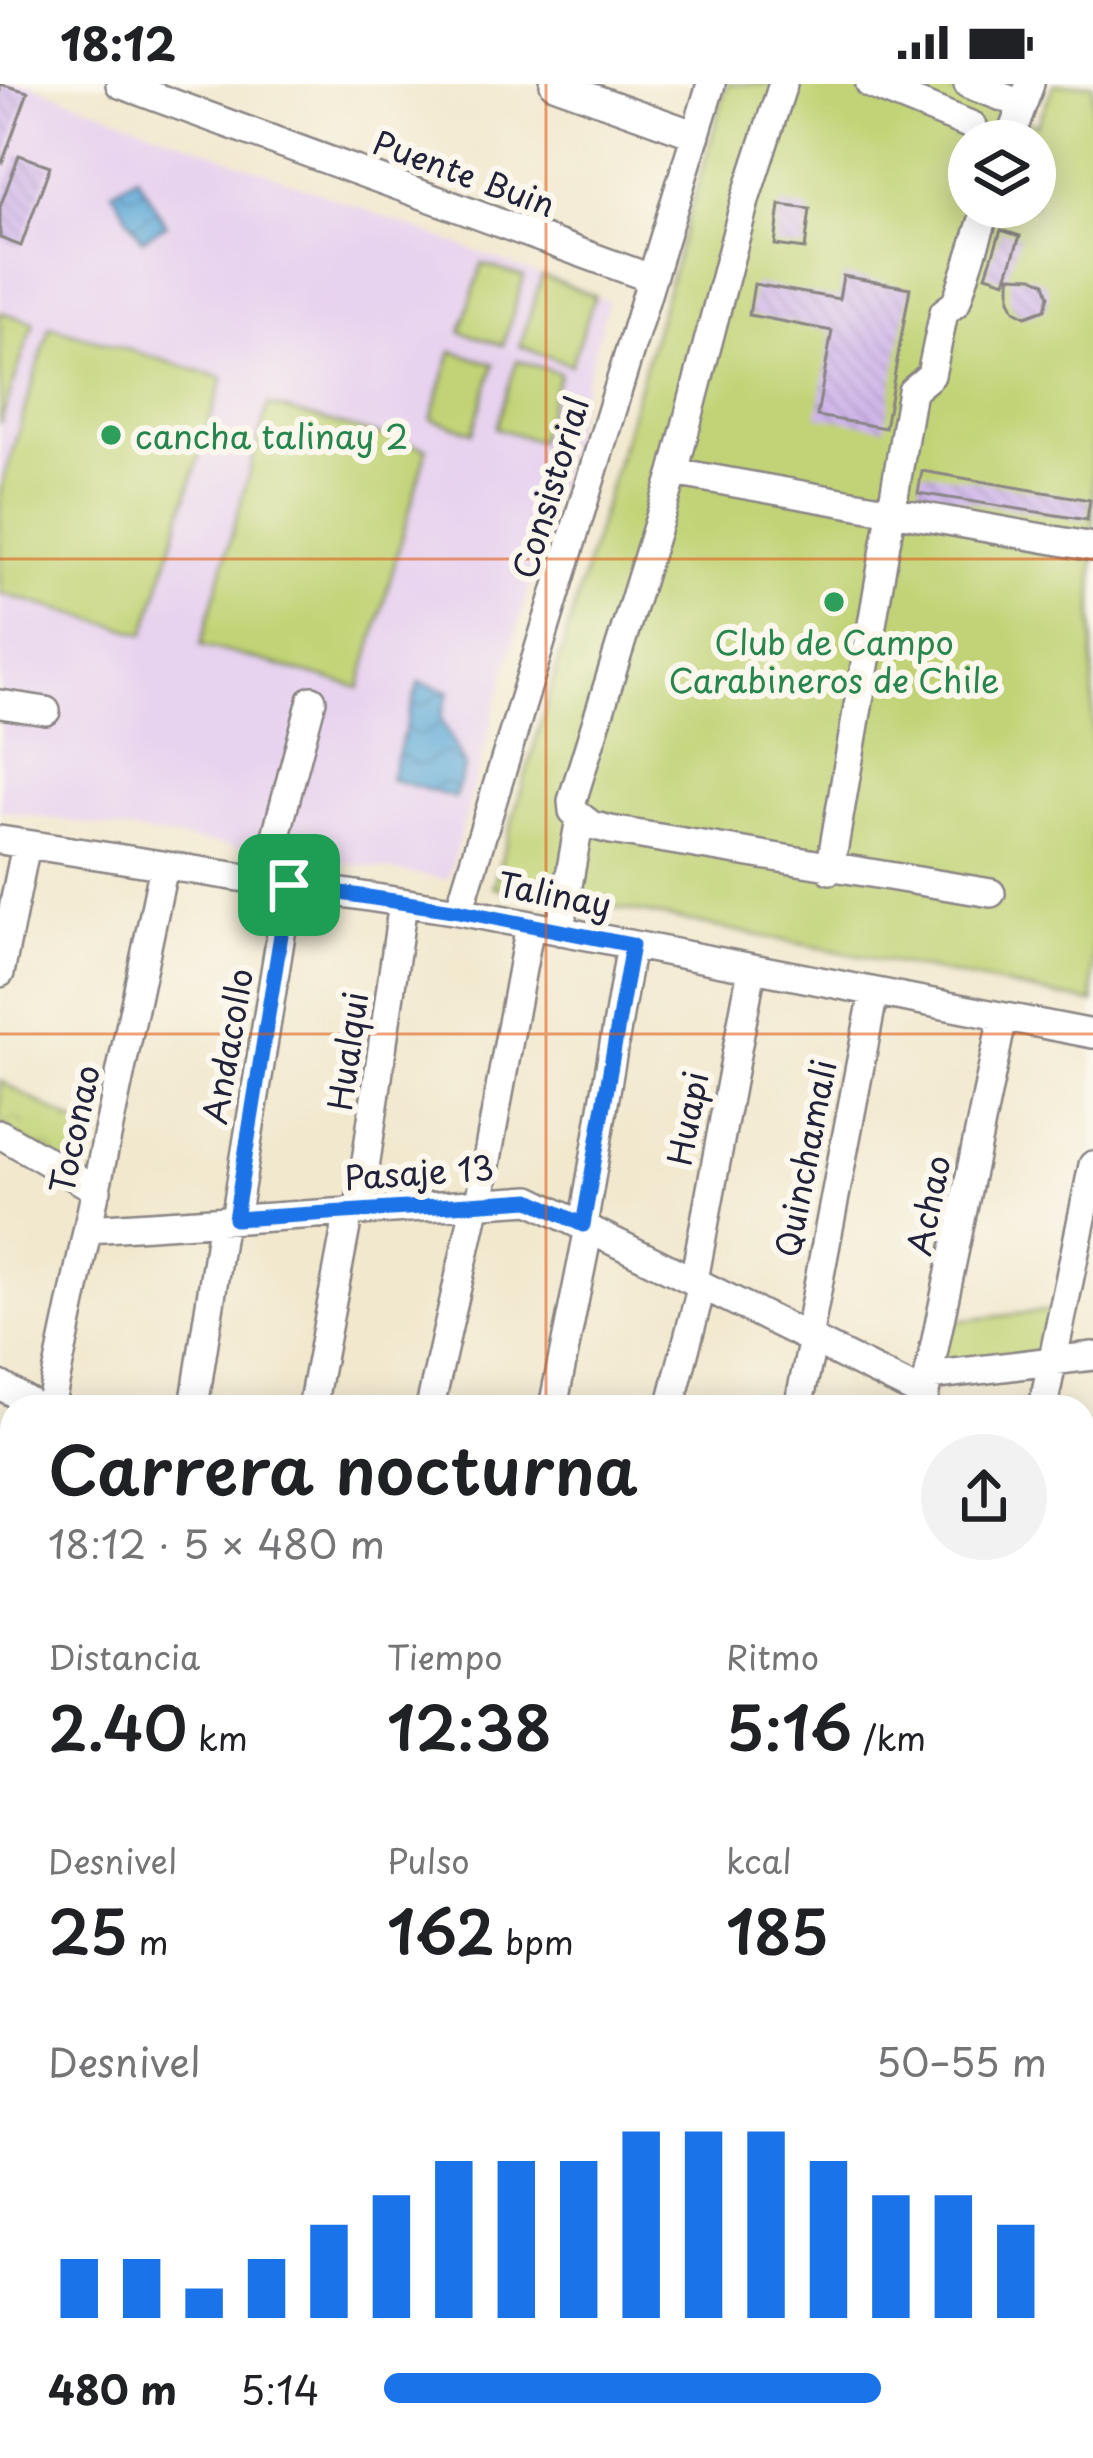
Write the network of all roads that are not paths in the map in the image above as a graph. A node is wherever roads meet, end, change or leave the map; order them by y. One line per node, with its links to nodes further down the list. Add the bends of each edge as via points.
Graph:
1 (554, 84): 9 (street)
2 (711, 84): 9 (street, Consistorial)
3 (783, 84): 12 (street)
4 (870, 84): 8 (street)
5 (968, 84): 7 (street)
6 (128, 86): 11 (street, Puente Buin)
7 (1026, 92)
8 (958, 120)
9 (696, 135): 11 (street, Consistorial)
10 (980, 228): 13 (street, via 956,303 944,312 931,375 912,391)
11 (650, 278): 25 (street, Consistorial)
12 (674, 472): 13 (street); 18 (street, via 572,800)
13 (890, 510): 14 (street); 21 (street)
14 (1093, 548)
15 (313, 700): 22 (street, Andacollo)
16 (0, 704): 17 (street)
17 (46, 711)
18 (580, 818): 21 (street); 27 (street)
19 (13, 842): 20 (street, Talinay); 30 (street)
20 (164, 866): 22 (street, Talinay); 36 (street, Toconao)
21 (830, 870): 23 (street)
22 (276, 883): 24 (street, Talinay); 39 (street, Andacollo)
23 (991, 893)
24 (403, 903): 25 (street, Talinay); 38 (street, Hualqui)
25 (459, 911): 26 (street, Talinay)
26 (530, 926): 27 (street, Talinay); 37 (street)
27 (560, 931): 28 (street, Talinay)
28 (632, 945): 29 (street, Talinay); 40 (street)
29 (752, 968): 31 (street, Talinay); 42 (street, Huapi)
30 (0, 973)
31 (874, 992): 32 (street, Talinay); 43 (street, Quinchamali)
32 (1003, 1017): 33 (street, Talinay); 46 (street, Achao)
33 (1093, 1034)
34 (0, 1134): 36 (street)
35 (1093, 1165): 45 (street)
36 (97, 1190): 41 (street, Toconao)
37 (478, 1203): 38 (street, Pasaje 13); 40 (street, Pasaje 13, via 530,1200); 50 (street)
38 (354, 1211): 39 (street, Pasaje 13); 49 (street, Hualqui)
39 (229, 1219): 41 (street, Pasaje 13); 48 (street, Andacollo)
40 (586, 1226): 42 (street, Pasaje 13); 51 (street)
41 (89, 1229): 47 (street, Toconao)
42 (698, 1282): 43 (street, Pasaje 13); 52 (street, Huapi)
43 (810, 1339): 46 (street, Pasaje 13); 53 (street, Quinchamali)
44 (1093, 1356): 45 (street)
45 (1053, 1360): 46 (street); 54 (street)
46 (925, 1393)
47 (53, 1395)
48 (196, 1395)
49 (315, 1395)
50 (433, 1395)
51 (556, 1395)
52 (673, 1395)
53 (800, 1395)
54 (1046, 1395)

